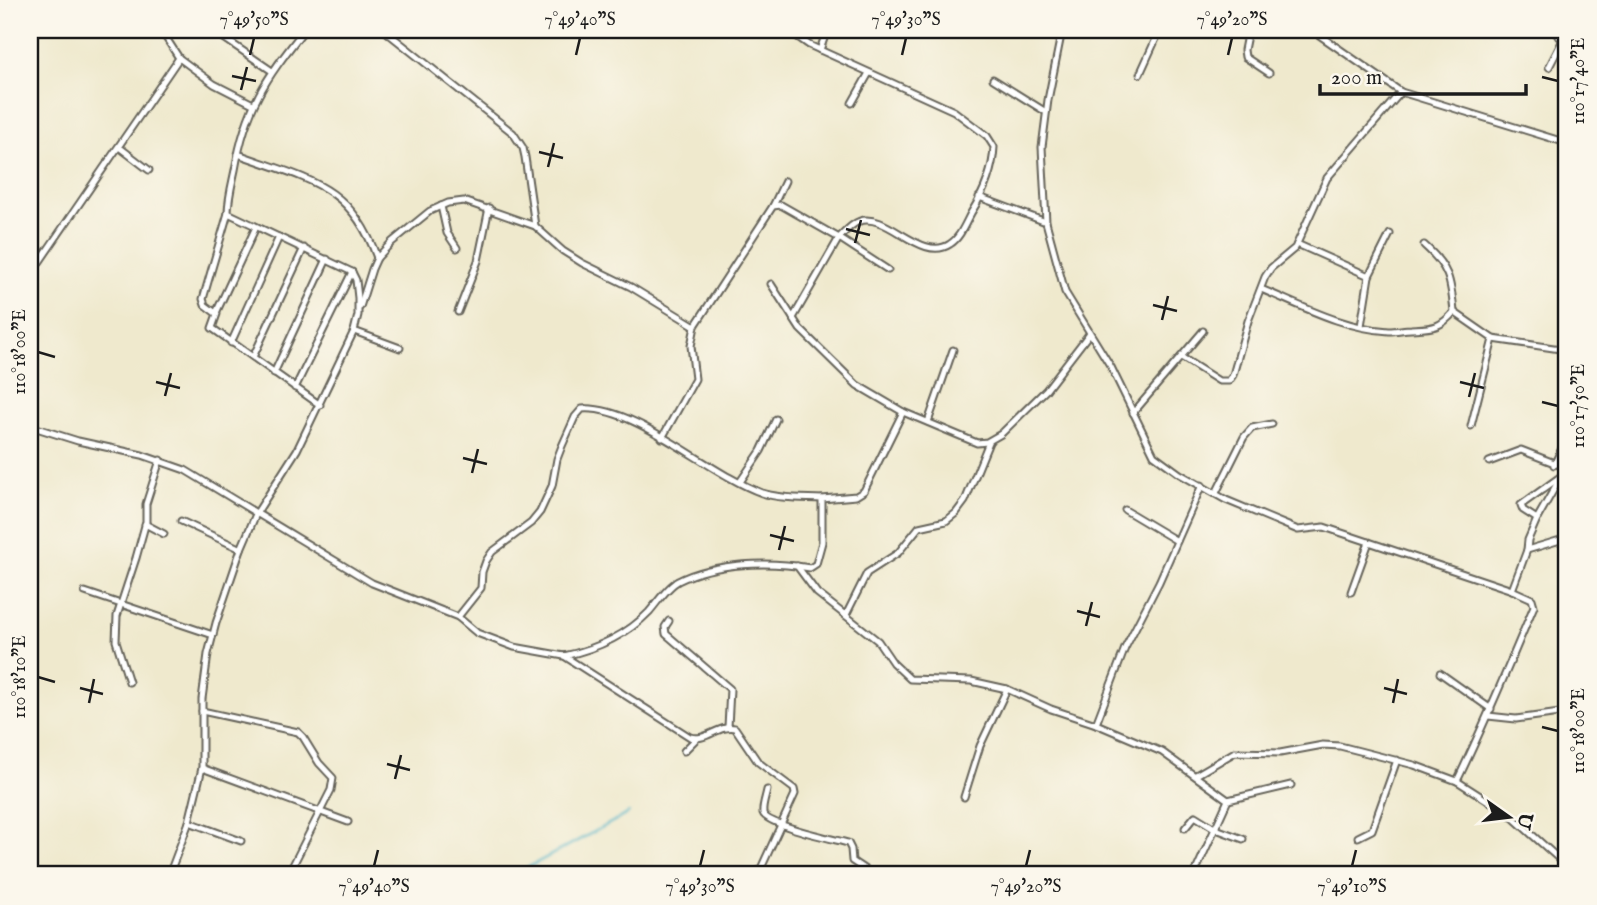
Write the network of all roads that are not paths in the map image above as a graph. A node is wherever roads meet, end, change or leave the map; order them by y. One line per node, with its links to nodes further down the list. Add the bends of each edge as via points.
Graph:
1 (161, 30): 14 (street)
2 (304, 30): 16 (street)
3 (384, 30): 36 (street, via 513,133 523,148)
4 (788, 30): 13 (street)
5 (827, 30): 13 (street)
6 (1062, 30): 24 (street)
7 (1160, 30): 19 (street)
8 (1248, 30): 18 (street, via 1245,57)
9 (1312, 30): 21 (street)
10 (1555, 30): 12 (street, via 1558,36)
11 (218, 34): 16 (street)
12 (1565, 35): 15 (street)
13 (820, 50): 17 (street)
14 (180, 58): 23 (street, via 214,84); 26 (street)
15 (1549, 67)
16 (272, 71): 23 (street)
17 (869, 73): 22 (street); 30 (street, via 954,111 987,136 994,157)
18 (1269, 73)
19 (1140, 75)
20 (993, 79): 24 (street)
21 (1401, 92): 25 (street); 41 (street, via 1327,178)
22 (852, 103)
23 (253, 104): 27 (street)
24 (1046, 111): 35 (street, via 1042,147)
25 (1567, 143)
26 (120, 147): 28 (street); 47 (street)
27 (238, 154): 34 (street); 45 (street, via 331,191 364,227)
28 (149, 170)
29 (785, 181): 32 (street)
30 (979, 197): 35 (street); 40 (street, via 958,237 941,249 868,220 854,224)
31 (441, 206): 33 (street, via 458,201); 44 (street, via 447,233); 45 (street, via 402,232)
32 (773, 206): 40 (street, via 781,205); 58 (street)
33 (489, 208): 36 (street); 53 (street, via 478,261)
34 (228, 213): 37 (street); 55 (street, via 203,299)
35 (1046, 222): 62 (street, via 1065,292)
36 (535, 226): 58 (street, via 582,263 631,286)
37 (256, 227): 39 (street); 55 (street)
38 (1390, 234): 50 (street)
39 (279, 237): 43 (street); 64 (street)
40 (839, 238): 48 (street); 57 (street)
41 (1297, 244): 50 (street); 52 (street, via 1271,268)
42 (1424, 245): 54 (street, via 1446,268)
43 (304, 248): 46 (street); 69 (street)
44 (457, 248)
45 (377, 258): 56 (street)
46 (327, 259): 49 (street); 70 (street)
47 (30, 270)
48 (888, 270)
49 (352, 272): 56 (street); 71 (street)
50 (1369, 276): 59 (street)
51 (771, 284): 57 (street)
52 (1261, 289): 59 (street, via 1327,317); 68 (street, via 1229,381 1219,381)
53 (458, 312)
54 (1454, 312): 59 (street, via 1432,328 1394,331); 63 (street)
55 (216, 313): 64 (street, via 212,328)
56 (358, 315): 60 (street)
57 (793, 318): 73 (street, via 857,384)
58 (695, 326): 80 (street, via 691,346 695,379)
59 (1362, 326)
60 (354, 331): 65 (street); 72 (street)
61 (1203, 331): 68 (street)
62 (1089, 334): 74 (street); 82 (street, via 1046,390)
63 (1493, 339): 67 (street); 79 (street)
64 (231, 343): 69 (street)
65 (400, 348)
66 (953, 350): 76 (street)
67 (1567, 350)
68 (1181, 356): 74 (street)
69 (253, 357): 70 (street)
70 (274, 373): 71 (street)
71 (295, 388): 72 (street)
72 (320, 405): 93 (street)
73 (903, 412): 76 (street); 91 (street, via 864,491)
74 (1133, 413): 89 (street, via 1154,455)
75 (776, 419): 88 (street)
76 (928, 422): 82 (street, via 977,443)
77 (1272, 424): 90 (street, via 1252,428 1244,437)
78 (30, 426): 83 (street)
79 (1471, 426)
80 (662, 438): 88 (street); 109 (street, via 606,411 582,410 557,459 540,512 492,552 482,572 481,588)
81 (1567, 438): 85 (street)
82 (989, 442): 108 (street, via 956,513 946,521 919,527 898,553 867,573)
83 (160, 460): 93 (street, via 185,470); 96 (street, via 146,504)
84 (1489, 462): 85 (street, via 1521,450)
85 (1554, 465): 86 (street)
86 (1567, 468): 87 (street)
87 (1560, 477): 94 (street); 94 (street, via 1521,505)
88 (740, 482): 91 (street, via 770,495)
89 (1202, 485): 90 (street); 99 (street)
90 (1216, 493): 100 (street, via 1298,530 1324,527)
91 (822, 499): 103 (street, via 820,555 810,568)
92 (1125, 510): 99 (street)
93 (256, 514): 101 (street); 109 (street, via 372,583)
94 (1537, 519): 102 (street)
95 (181, 521): 101 (street)
96 (145, 524): 97 (street); 107 (street)
97 (164, 534)
98 (1567, 538): 102 (street)
99 (1177, 541): 119 (street, via 1125,648)
100 (1370, 542): 104 (street); 106 (street)
101 (241, 549): 111 (street)
102 (1527, 550): 104 (street)
103 (797, 566): 108 (street, via 817,593); 112 (street, via 741,566 676,582 647,615 612,640)
104 (1512, 590): 118 (street, via 1532,599 1534,606)
105 (85, 592): 107 (street)
106 (1351, 592)
107 (122, 603): 111 (street); 114 (street, via 116,641)
108 (846, 615): 115 (street, via 878,641 912,680 971,681)
109 (458, 617): 112 (street, via 477,633 514,647)
110 (669, 621): 120 (street, via 666,634 730,689)
111 (213, 635): 116 (street)
112 (564, 656): 121 (street)
113 (1440, 673): 118 (street)
114 (130, 682)
115 (1007, 688): 119 (street); 129 (street)
116 (202, 712): 124 (street); 131 (street, via 300,734 333,778)
117 (1567, 712): 118 (street, via 1516,719)
118 (1490, 713): 126 (street)
119 (1096, 724): 125 (street, via 1162,752)
120 (729, 727): 121 (street); 134 (street, via 737,730 758,762 794,789)
121 (696, 739): 122 (street)
122 (684, 751)
123 (1397, 760): 125 (street, via 1323,745 1280,753 1231,753); 126 (street); 137 (street, via 1372,830)
124 (202, 768): 131 (street); 132 (street)
125 (1196, 775): 130 (street)
126 (1457, 780): 140 (street, via 1510,815)
127 (1291, 785): 130 (street)
128 (767, 790): 134 (street, via 764,814)
129 (964, 797)
130 (1228, 800): 136 (street)
131 (320, 812): 133 (street); 142 (street)
132 (189, 822): 139 (street); 141 (street)
133 (348, 822)
134 (781, 826): 143 (street); 144 (street, via 848,844 852,861)
135 (1185, 828): 136 (street, via 1195,816)
136 (1216, 829): 138 (street); 145 (street)
137 (1358, 837)
138 (1243, 839)
139 (241, 841)
140 (1567, 866)
141 (169, 875)
142 (288, 875)
143 (758, 875)
144 (873, 875)
145 (1194, 875)

